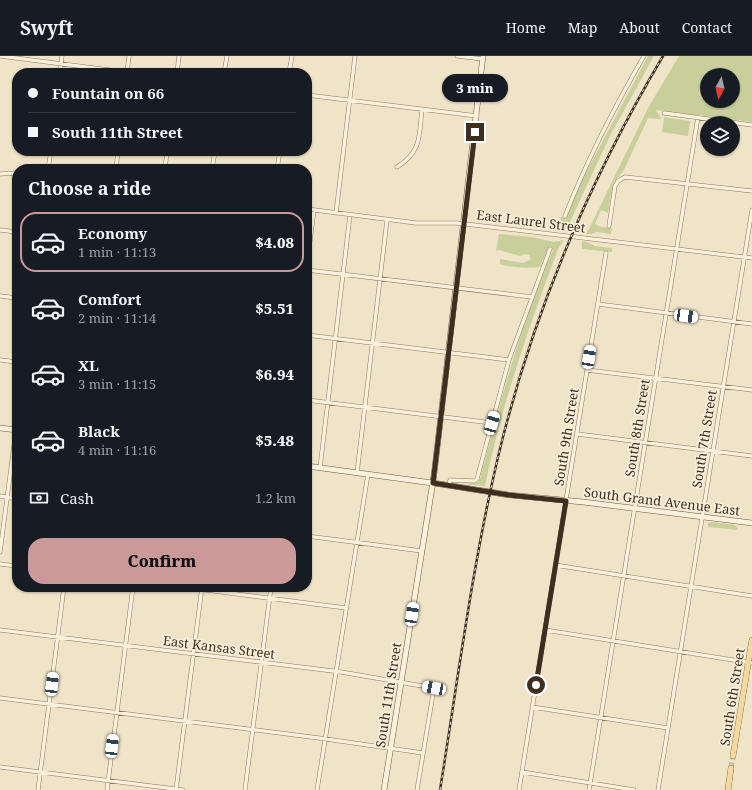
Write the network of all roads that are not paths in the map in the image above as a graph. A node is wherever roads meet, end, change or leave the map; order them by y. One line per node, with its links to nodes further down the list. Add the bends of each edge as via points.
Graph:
1 (0, 56): 11 (street)
2 (62, 56): 11 (street)
3 (129, 56): 14 (street)
4 (179, 56): 15 (street)
5 (227, 56): 16 (street)
6 (292, 56): 17 (street)
7 (355, 56): 19 (street)
8 (457, 56): 10 (street)
9 (644, 56): 34 (street, via 581,175)
10 (483, 58): 22 (street, South 11th Street)
11 (61, 64): 12 (street); 13 (street)
12 (61, 68)
13 (90, 68)
14 (128, 68)
15 (178, 68)
16 (225, 68)
17 (290, 68)
18 (312, 96): 19 (street)
19 (350, 100): 20 (street); 32 (street)
20 (422, 109): 22 (street); 25 (street, via 417,147 409,159)
21 (664, 113): 23 (street)
22 (476, 116): 36 (street, South 11th Street)
23 (698, 117): 24 (street); 28 (street, South 8th Street)
24 (752, 125)
25 (398, 167)
26 (1, 173): 27 (street)
27 (12, 173)
28 (687, 183): 29 (street); 38 (street, via 625,177 618,181 614,190); 41 (street, South 8th Street)
29 (752, 191)
30 (314, 210): 32 (street, East Laurel Street); 37 (street)
31 (752, 210): 44 (street, South 7th Street)
32 (336, 213): 33 (street, East Laurel Street)
33 (350, 215): 35 (street, East Laurel Street); 47 (street)
34 (565, 216)
35 (387, 220): 36 (street, East Laurel Street); 48 (street)
36 (464, 224): 41 (street, East Laurel Street); 49 (street, South 11th Street)
37 (312, 225)
38 (609, 226)
39 (0, 230): 40 (street)
40 (12, 231)
41 (676, 248): 44 (street, East Laurel Street); 54 (street, South 8th Street)
42 (550, 249): 52 (street)
43 (606, 253): 53 (street, South 9th Street)
44 (744, 257): 45 (street, East Laurel Street); 55 (street, South 7th Street)
45 (752, 258)
46 (312, 271): 47 (street)
47 (343, 274): 48 (street); 58 (street)
48 (380, 278): 49 (street); 59 (street)
49 (456, 288): 52 (street); 60 (street, South 11th Street)
50 (0, 296): 51 (street)
51 (12, 297)
52 (532, 297): 62 (street)
53 (598, 304): 54 (street); 64 (street, South 9th Street)
54 (666, 313): 55 (street); 65 (street, South 8th Street)
55 (734, 322): 56 (street); 66 (street, South 7th Street)
56 (752, 324)
57 (312, 336): 58 (street)
58 (336, 338): 59 (street); 69 (street)
59 (372, 343): 60 (street); 70 (street)
60 (449, 352): 62 (street); 71 (street, South 11th Street)
61 (0, 360): 63 (street)
62 (509, 360): 72 (street)
63 (12, 361)
64 (587, 370): 65 (street); 75 (street, South 9th Street)
65 (655, 379): 66 (street); 76 (street, South 8th Street)
66 (723, 387): 67 (street); 77 (street, South 7th Street)
67 (752, 390)
68 (312, 401): 69 (street)
69 (328, 403): 70 (street); 81 (street)
70 (365, 407): 71 (street); 82 (street)
71 (441, 416): 72 (street); 84 (street, South 11th Street)
72 (492, 423): 85 (street, via 477,479 450,480)
73 (0, 428): 74 (street)
74 (12, 430)
75 (577, 434): 76 (street); 89 (street, South 9th Street)
76 (645, 443): 77 (street); 90 (street, South 8th Street)
77 (713, 452): 78 (street); 91 (street, South 7th Street)
78 (752, 456)
79 (12, 460): 87 (street)
80 (312, 467): 81 (street, South Grand Avenue East)
81 (320, 468): 82 (street, South Grand Avenue East)
82 (357, 473): 83 (street, South Grand Avenue East)
83 (368, 474): 84 (street, South Grand Avenue East); 94 (street)
84 (433, 483): 85 (street, South Grand Avenue East); 95 (street, South 11th Street)
85 (449, 485): 89 (street, South Grand Avenue East)
86 (0, 496): 87 (street)
87 (7, 497): 88 (street); 96 (street)
88 (12, 498)
89 (566, 501): 90 (street, South Grand Avenue East); 99 (street, South 9th Street)
90 (634, 508): 91 (street, South Grand Avenue East); 100 (street, South 8th Street)
91 (702, 517): 92 (street, South Grand Avenue East); 101 (street, South 7th Street)
92 (752, 523)
93 (312, 537): 94 (street)
94 (357, 542): 95 (street); 109 (street)
95 (422, 551): 121 (street, South 11th Street)
96 (0, 552)
97 (0, 564): 98 (street)
98 (12, 565)
99 (555, 565): 100 (street); 111 (street, South 9th Street)
100 (623, 576): 101 (street); 114 (street, South 8th Street)
101 (691, 586): 107 (street); 116 (street, South 7th Street)
102 (63, 592): 112 (street)
103 (132, 592): 115 (street)
104 (201, 592): 117 (street)
105 (229, 592): 108 (street)
106 (270, 592): 108 (street)
107 (752, 596)
108 (269, 598): 109 (street); 118 (street)
109 (346, 608): 120 (street)
110 (0, 630): 112 (street, East Kansas Street)
111 (545, 630): 114 (street); 124 (street, South 9th Street)
112 (58, 636): 115 (street, East Kansas Street); 123 (street)
113 (752, 640): 119 (main road, South 6th Street)
114 (613, 641): 116 (street); 126 (street, South 8th Street)
115 (126, 645): 117 (street, East Kansas Street); 125 (street)
116 (680, 652): 119 (street); 128 (street, South 7th Street)
117 (193, 654): 118 (street, East Kansas Street); 127 (street)
118 (261, 662): 120 (street, East Kansas Street); 129 (street)
119 (750, 663): 133 (main road, South 6th Street)
120 (336, 672): 121 (street, East Kansas Street); 130 (street)
121 (401, 682): 131 (street, South 11th Street); 132 (street, East Kansas Street, via 434,688)
122 (0, 698): 123 (street)
123 (49, 704): 125 (street); 136 (street)
124 (532, 707): 126 (street); 137 (street, South 9th Street)
125 (117, 713): 127 (street); 138 (street)
126 (600, 717): 128 (street); 139 (street, South 8th Street)
127 (185, 721): 129 (street); 142 (street)
128 (668, 728): 151 (street, South 7th Street)
129 (252, 730): 130 (street); 144 (street)
130 (325, 739): 131 (street); 145 (street)
131 (390, 749): 132 (street); 146 (street, South 11th Street)
132 (423, 753): 147 (street)
133 (733, 756)
134 (0, 767): 136 (street)
135 (731, 768): 152 (main road)
136 (40, 772): 138 (street); 140 (street)
137 (522, 772): 139 (street); 148 (street, South 9th Street)
138 (108, 780): 141 (street); 142 (street)
139 (590, 783): 149 (street, South 8th Street); 150 (street)
140 (38, 790)
141 (107, 790)
142 (176, 790): 143 (street)
143 (183, 790)
144 (244, 790)
145 (317, 790)
146 (384, 790)
147 (417, 790)
148 (519, 790)
149 (589, 790)
150 (634, 790)
151 (658, 790)
152 (728, 790)

